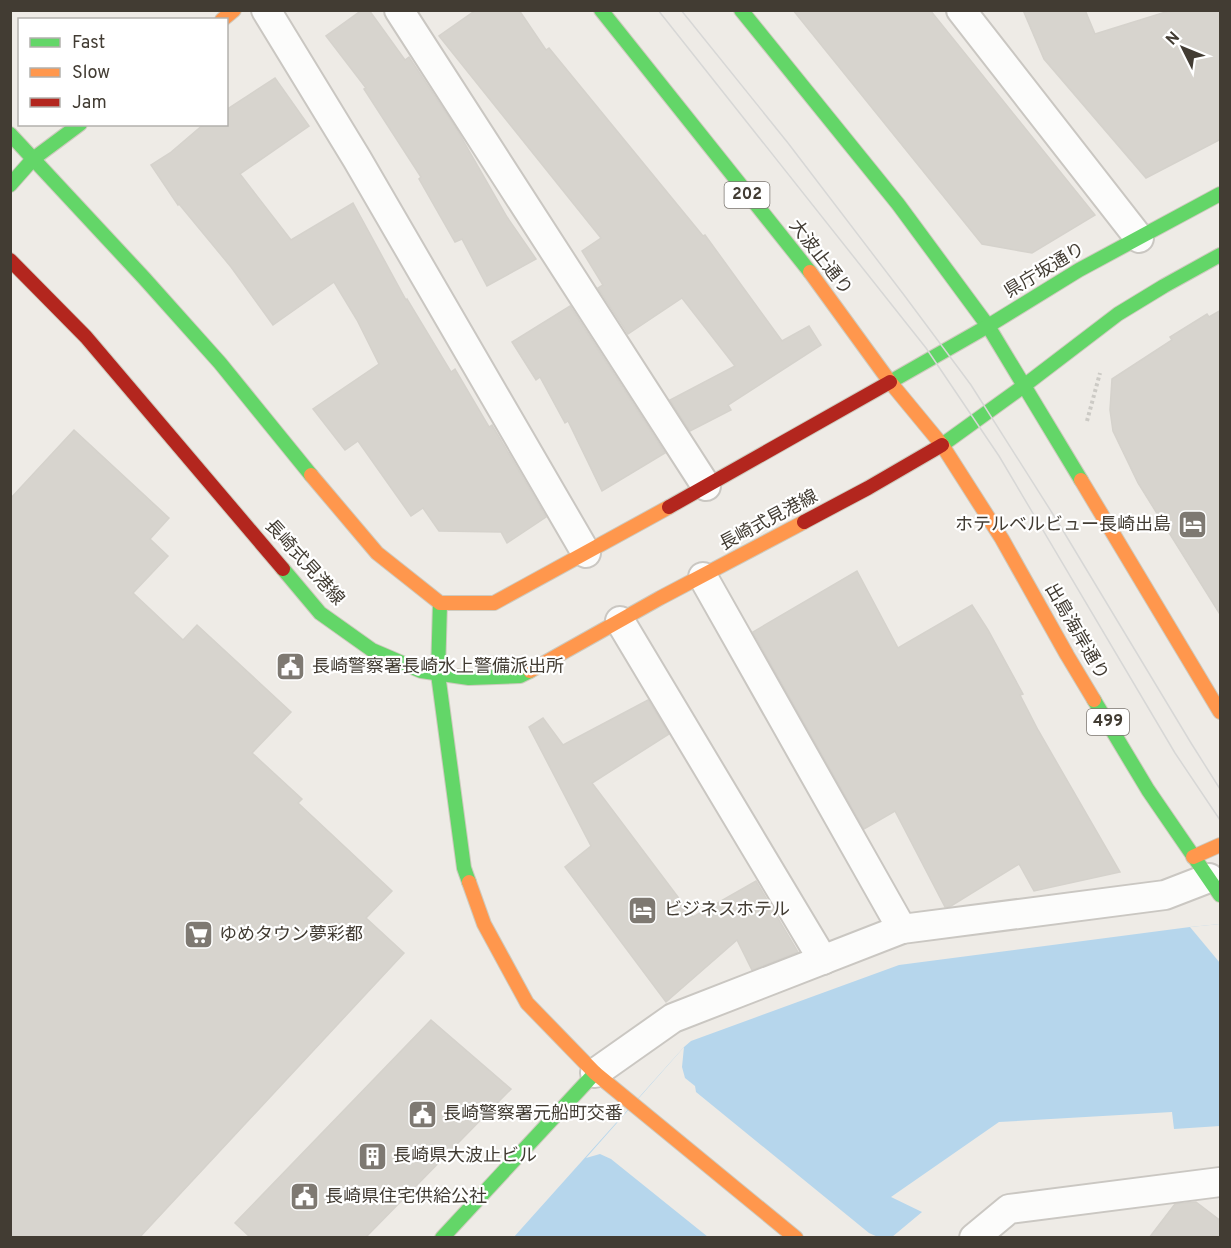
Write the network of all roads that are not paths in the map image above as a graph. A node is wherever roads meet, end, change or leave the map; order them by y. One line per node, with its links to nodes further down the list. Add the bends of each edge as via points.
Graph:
1 (266, 10): 19 (street)
2 (399, 10): 18 (street)
3 (601, 10): 15 (main road, 大波止通り / 202, via 820,285)
4 (741, 10): 14 (main road, via 898,204)
5 (972, 14): 11 (street)
6 (77, 126): 8 (main road)
7 (10, 134): 8 (main road)
8 (33, 159): 9 (main road); 21 (main road, via 220,363 377,553)
9 (10, 185)
10 (1221, 194): 11 (main road, 県庁坂通り)
11 (1139, 238): 14 (main road, 県庁坂通り, via 1078,270)
12 (1221, 255): 16 (main road, via 1118,314)
13 (10, 260): 23 (main road, 長崎式見港線, via 86,337 320,613 372,650 421,672)
14 (988, 326): 15 (main road, 県庁坂通り); 16 (main road)
15 (890, 382): 17 (main road, 大波止通り / 202); 18 (main road)
16 (1024, 385): 17 (main road); 24 (main road)
17 (942, 445): 20 (main road, 長崎式見港線); 26 (main road, 出島海岸通り / 499, via 1002,539 1148,790)
18 (706, 486): 19 (main road)
19 (586, 553): 21 (main road, via 494,603)
20 (703, 577): 22 (main road, 長崎式見港線); 27 (street)
21 (440, 603): 23 (main road)
22 (620, 621): 23 (main road, 長崎式見港線, via 520,676 469,678); 28 (street)
23 (438, 674): 29 (main road, via 464,868 484,924 527,1003)
24 (1221, 712)
25 (1221, 845): 26 (main road)
26 (1208, 877): 27 (street, via 1165,895)
27 (902, 929): 28 (street)
28 (823, 960): 29 (street, via 673,1018)
29 (595, 1073): 31 (main road); 32 (main road)
30 (1221, 1182): 33 (street, via 1009,1209)
31 (442, 1238)
32 (796, 1238)
33 (974, 1238)

